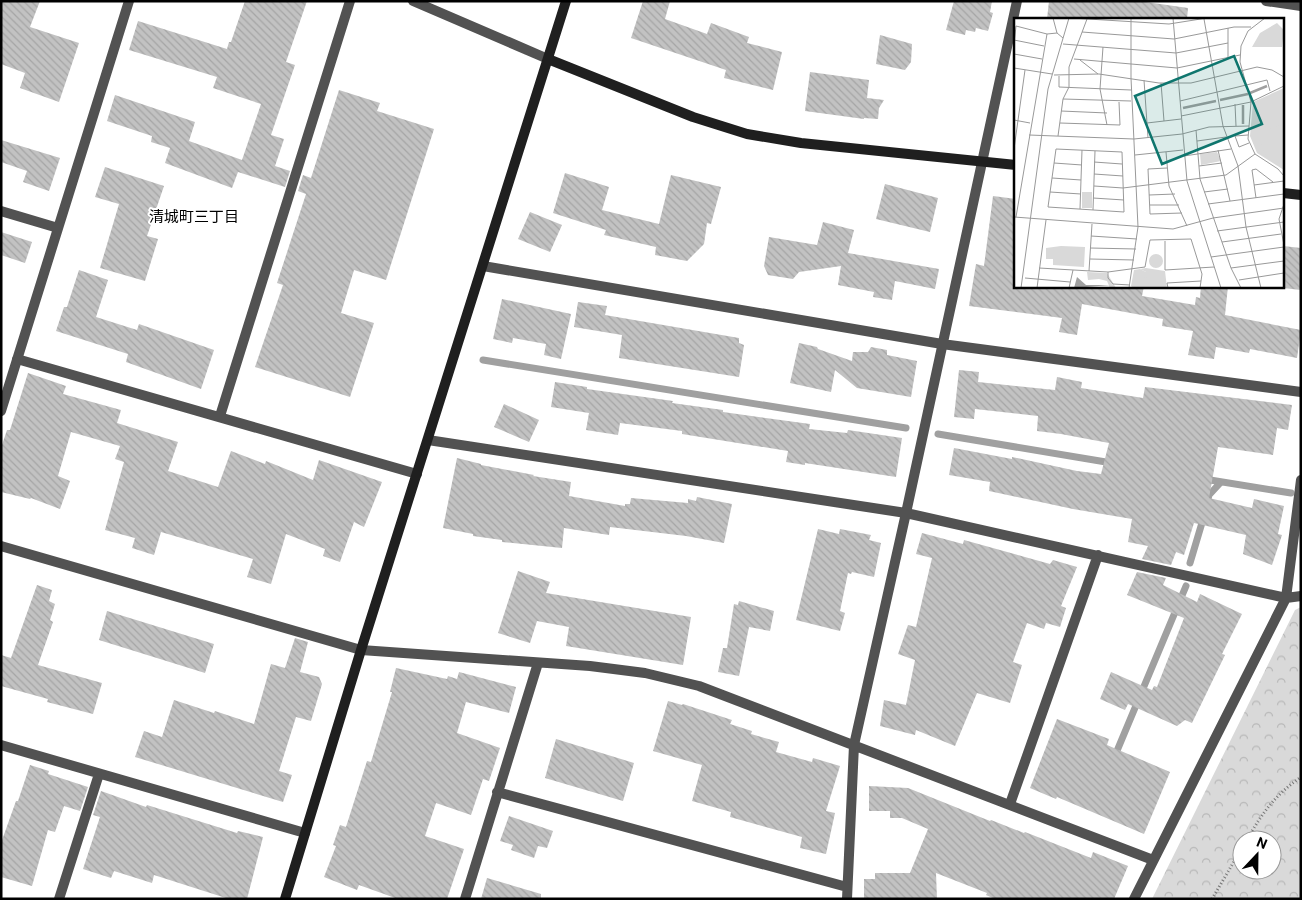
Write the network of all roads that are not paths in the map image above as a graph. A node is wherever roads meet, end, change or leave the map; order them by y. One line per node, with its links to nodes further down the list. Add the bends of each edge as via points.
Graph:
1 (129, 1): 14 (street)
2 (350, 1): 20 (street)
3 (413, 1): 8 (street)
4 (566, 1): 8 (street)
5 (1017, 1): 9 (street)
6 (1266, 1): 7 (street)
7 (1301, 6)
8 (548, 58): 9 (street, via 693,117 747,134 801,143); 15 (street)
9 (983, 162): 10 (street); 16 (street)
10 (1014, 165)
11 (1284, 193): 12 (street)
12 (1301, 195)
13 (1, 212): 14 (street)
14 (58, 228): 17 (street)
15 (483, 266): 16 (street); 21 (street)
16 (942, 344): 18 (street); 24 (street)
17 (17, 359): 19 (street); 20 (street)
18 (1301, 392)
19 (1, 411)
20 (220, 416): 22 (street)
21 (428, 440): 22 (street); 24 (street)
22 (417, 474): 29 (street)
23 (1301, 480): 28 (street)
24 (906, 513): 26 (street); 31 (street)
25 (1, 546): 29 (street)
26 (1098, 556): 28 (street); 35 (street)
27 (1301, 596): 28 (street)
28 (1286, 598): 37 (street)
29 (361, 650): 30 (street); 36 (street)
30 (538, 664): 31 (street, via 645,672 699,686); 34 (street)
31 (854, 744): 35 (street); 38 (street)
32 (1, 745): 33 (street)
33 (99, 774): 36 (street); 39 (street)
34 (497, 792): 38 (street); 41 (street)
35 (1010, 804): 37 (street)
36 (305, 833): 40 (street)
37 (1153, 860): 43 (street)
38 (847, 887): 42 (street)
39 (59, 899)
40 (285, 899)
41 (465, 899)
42 (848, 899)
43 (1134, 899)

